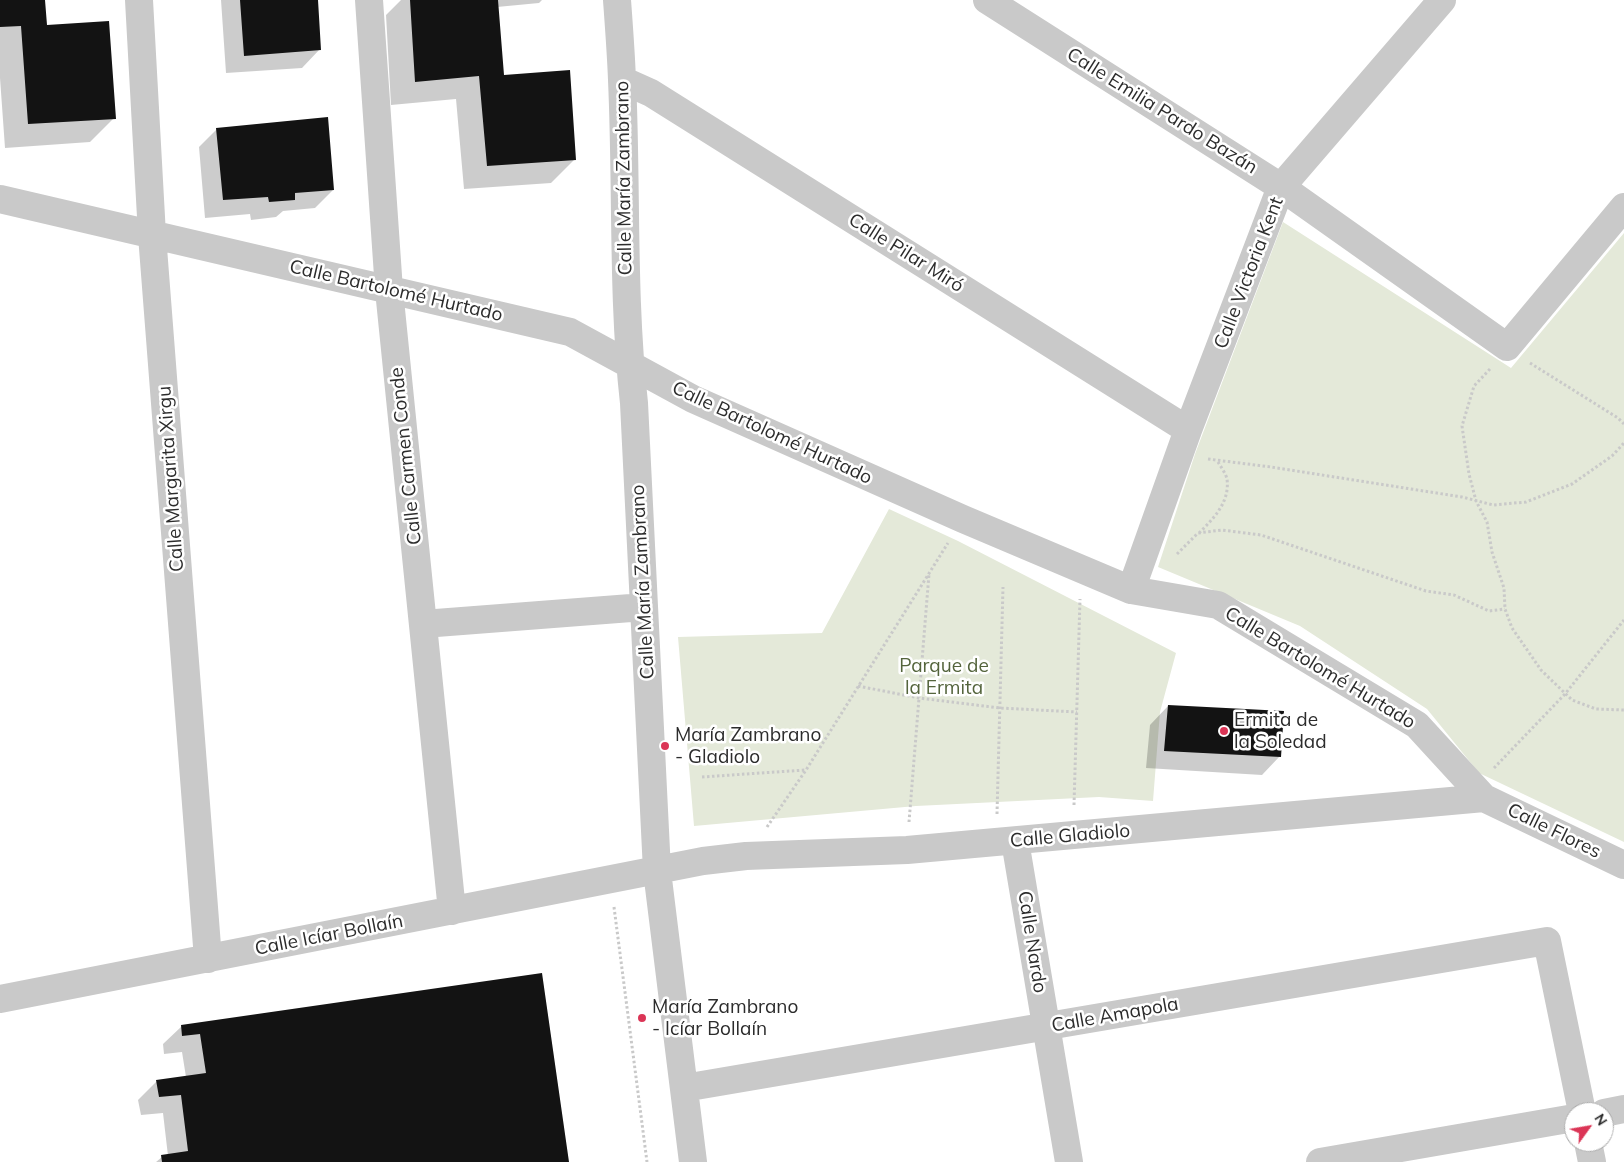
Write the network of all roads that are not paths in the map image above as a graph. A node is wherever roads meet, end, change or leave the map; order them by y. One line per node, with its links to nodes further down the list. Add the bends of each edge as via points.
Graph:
1 (139, 0): 10 (street, Calle Margarita Xirgu)
2 (369, 0): 11 (street, Calle Carmen Conde)
3 (617, 0): 6 (street, Calle María Zambrano)
4 (986, 0): 7 (street, Calle Emilia Pardo Bazán)
5 (1442, 0): 7 (street, Calle Victoria Kent)
6 (622, 80): 12 (street, Calle María Zambrano, via 625,288); 13 (street, Calle Pilar Miró, via 660,98)
7 (1282, 187): 9 (street, Calle Emilia Pardo Bazán, via 1507,347); 13 (street, Calle Victoria Kent)
8 (0, 199): 10 (street, Calle Bartolomé Hurtado)
9 (1624, 207)
10 (152, 235): 11 (street, Calle Bartolomé Hurtado); 22 (street, Calle Margarita Xirgu)
11 (389, 290): 12 (street, Calle Bartolomé Hurtado, via 570,332); 16 (street, Calle Carmen Conde)
12 (630, 364): 14 (street, Calle Bartolomé Hurtado, via 693,399); 15 (street, Calle María Zambrano)
13 (1184, 441): 14 (street, Calle Victoria Kent)
14 (1131, 590): 17 (street, Calle Bartolomé Hurtado, via 1218,606 1417,725)
15 (644, 607): 16 (street); 20 (street, Calle María Zambrano)
16 (423, 624): 21 (street, Calle Carmen Conde)
17 (1479, 793): 18 (street, Calle Gladiolo); 19 (street, Calle Flores)
18 (1006, 841): 20 (street, Calle Gladiolo, via 907,850 746,856); 24 (street, Calle Nardo)
19 (1624, 865)
20 (657, 871): 21 (street, Calle Icíar Bollaín); 25 (street, Calle María Zambrano)
21 (452, 911): 22 (street, Calle Icíar Bollaín)
22 (208, 958): 23 (street, Calle Icíar Bollaín)
23 (0, 999)
24 (1046, 1026): 25 (street, Calle Amapola); 26 (street, Calle Amapola, via 1547,941); 29 (street, Calle Nardo)
25 (684, 1088): 28 (street, Calle María Zambrano)
26 (1580, 1102)
27 (1564, 1120): 30 (street)
28 (694, 1162)
29 (1069, 1162)
30 (1320, 1162)

